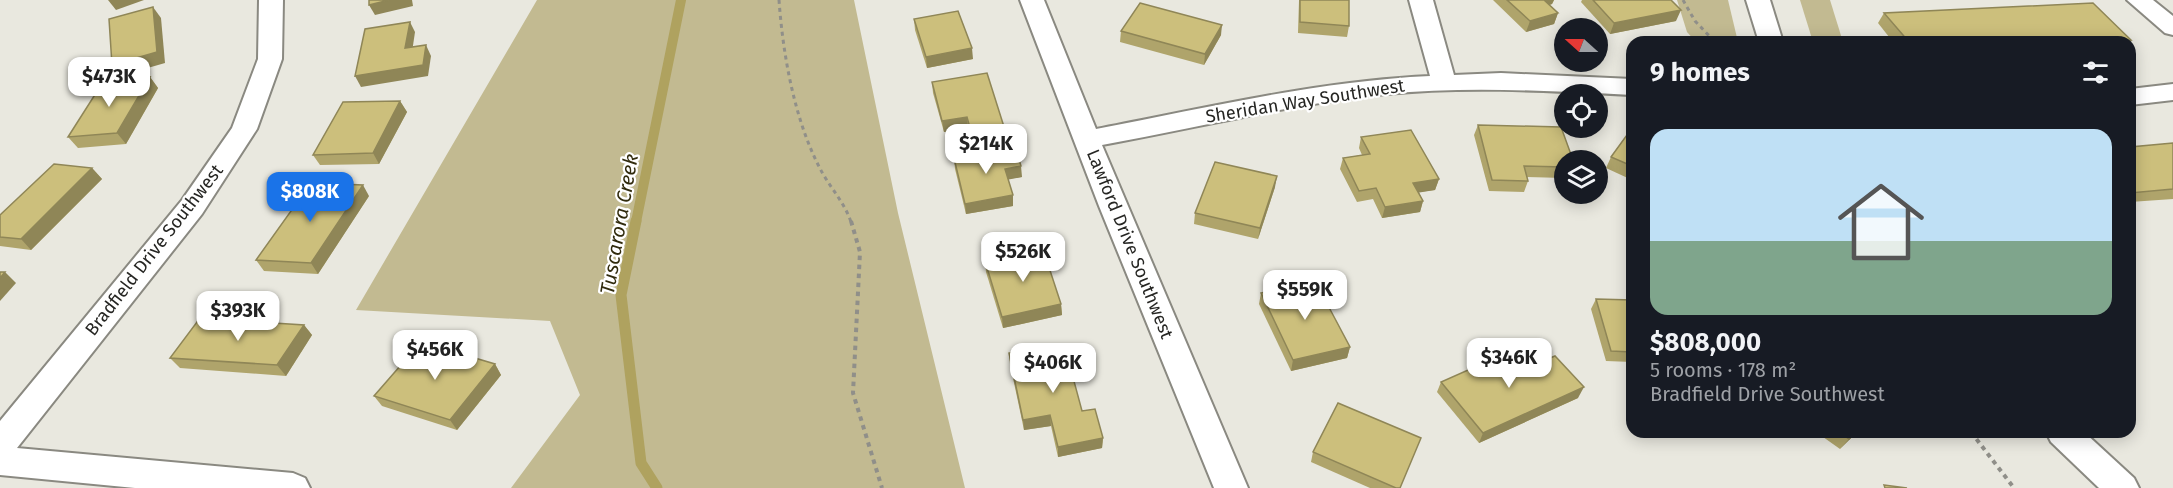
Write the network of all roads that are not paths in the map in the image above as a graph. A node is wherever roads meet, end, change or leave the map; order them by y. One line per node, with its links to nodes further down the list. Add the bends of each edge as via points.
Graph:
1 (271, 0): 14 (street, Bradfield Drive Southwest, via 270,59 244,129 192,207)
2 (1032, 0): 12 (street, Lawford Drive Southwest)
3 (1421, 0): 8 (street)
4 (1758, 0): 7 (street)
5 (2139, 0): 6 (street)
6 (2173, 28)
7 (1769, 36)
8 (1444, 82): 9 (street, Sheridan Way Southwest); 12 (street, Sheridan Way Southwest, via 1335,93)
9 (1626, 87)
10 (2173, 92): 11 (street)
11 (2136, 96)
12 (1088, 139): 17 (street, Lawford Drive Southwest)
13 (2068, 438): 18 (street)
14 (0, 445)
15 (0, 461): 16 (street)
16 (293, 488)
17 (1231, 488)
18 (2122, 488)

